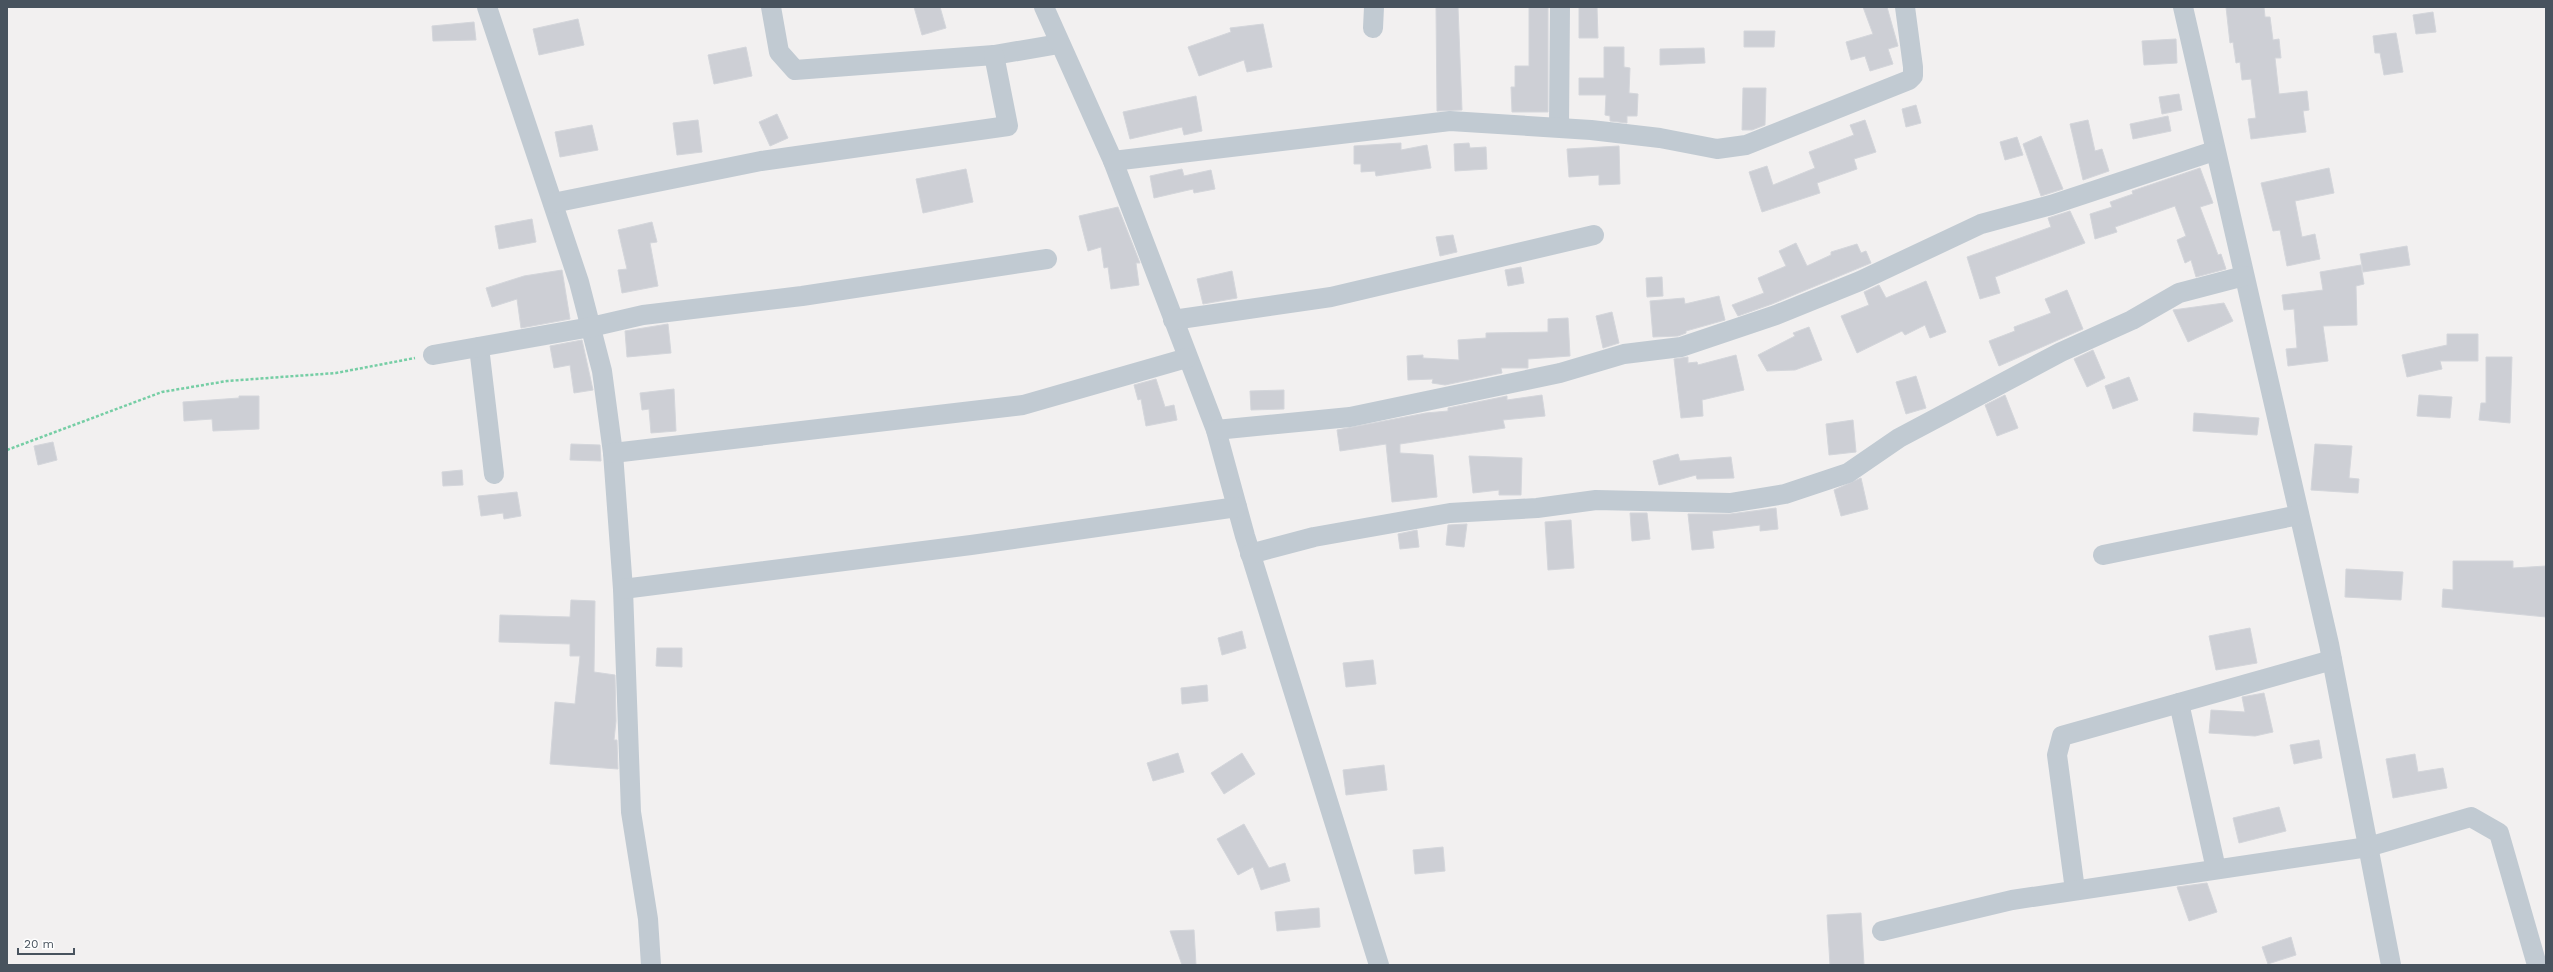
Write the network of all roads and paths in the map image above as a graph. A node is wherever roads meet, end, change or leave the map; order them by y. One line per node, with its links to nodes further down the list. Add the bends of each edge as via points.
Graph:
1 (487, 7): 14 (street)
2 (771, 7): 10 (street, via 779,52 795,70)
3 (1044, 7): 9 (street)
4 (1374, 7): 8 (street)
5 (1560, 7): 11 (street)
6 (1905, 7): 11 (street, via 1913,67 1913,76 1909,80 1746,145 1717,149 1660,138)
7 (2183, 7): 12 (street)
8 (1373, 28)
9 (1059, 44): 10 (street); 13 (street)
10 (994, 55): 14 (street, via 1008,126 761,161)
11 (1559, 127): 13 (street, via 1450,121)
12 (2214, 151): 17 (street); 23 (street, via 2051,205 1981,224 1776,315 1681,347 1624,354 1560,373 1350,417)
13 (1113, 161): 18 (street)
14 (553, 203): 19 (street)
15 (1594, 235): 18 (street, via 1331,297)
16 (1047, 258): 19 (street, via 802,296 643,315)
17 (2244, 276): 28 (street); 29 (street, via 2179,293 2132,320 2061,352 1900,438 1848,473 1785,494 1730,503 1596,500 1537,508 1450,513 1314,537)
18 (1173, 320): 22 (street)
19 (591, 327): 20 (street); 25 (street, via 602,370)
20 (479, 347): 21 (street); 26 (street)
21 (433, 355): 24 (path, via 336,373 227,381 162,392)
22 (1187, 358): 23 (street); 25 (street, via 1023,405)
23 (1216, 430): 27 (street)
24 (7, 450)
25 (613, 453): 31 (street)
26 (494, 474)
27 (1237, 508): 29 (street); 31 (street)
28 (2299, 515): 30 (street); 32 (street)
29 (1250, 554): 39 (street)
30 (2103, 555)
31 (623, 589): 38 (street, via 631,812 648,919)
32 (2332, 660): 33 (street); 34 (street)
33 (2179, 703): 35 (street); 36 (street, via 2062,736 2057,755)
34 (2368, 847): 35 (street); 40 (street); 41 (street, via 2471,818 2499,833)
35 (2216, 869): 36 (street)
36 (2075, 890): 37 (street, via 2012,900)
37 (1882, 931)
38 (652, 965)
39 (1379, 965)
40 (2391, 965)
41 (2537, 965)

